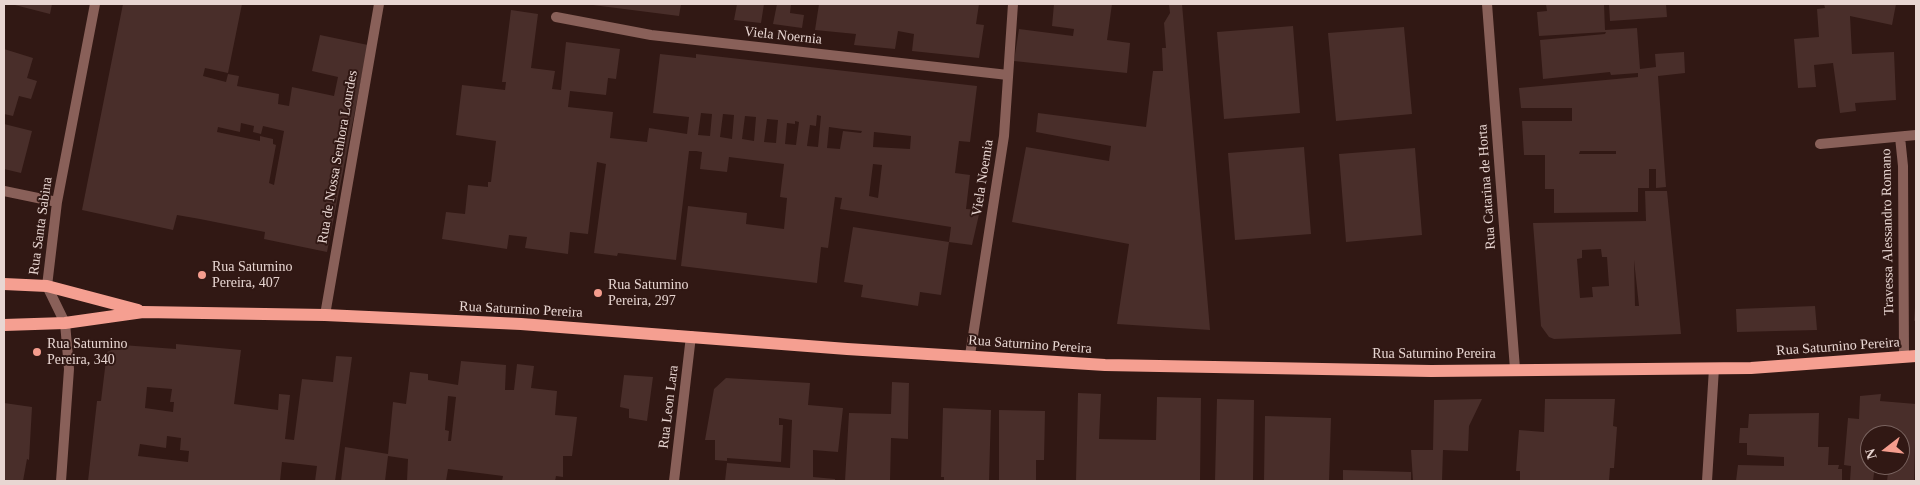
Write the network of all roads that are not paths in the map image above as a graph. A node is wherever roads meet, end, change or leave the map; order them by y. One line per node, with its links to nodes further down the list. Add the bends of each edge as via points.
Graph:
1 (95, 4): 11 (street, Rua Santa Sabina)
2 (379, 4): 15 (street, Rua de Nossa Senhora Lourdes)
3 (1013, 4): 6 (street, Viela Noemia)
4 (1487, 4): 22 (street, Rua Catarina de Horta)
5 (556, 17): 6 (street, Viela Noernia, via 651,35)
6 (1008, 75): 19 (street, Viela Noemia, via 1004,136)
7 (1916, 135): 8 (street, Travessa Alessandro Romano)
8 (1900, 137): 9 (street, Travessa Alessandro Romano); 20 (street, Travessa Alessandro Romano)
9 (1820, 144)
10 (4, 191): 11 (street)
11 (57, 202): 13 (street, Rua Santa Sabina)
12 (4, 284): 13 (main road, Rua Saturnino Pereira)
13 (47, 286): 14 (main road, Rua Saturnino Pereira); 16 (street, Rua Santa Sabina)
14 (143, 312): 15 (main road, Rua Saturnino Pereira); 16 (main road, Rua Saturnino Pereira)
15 (324, 315): 18 (main road, Rua Saturnino Pereira)
16 (65, 323): 17 (main road, Rua Saturnino Pereira); 23 (street, Rua Santa Sabina, via 69,369)
17 (4, 324)
18 (691, 336): 19 (main road, Rua Saturnino Pereira); 24 (street, Rua Leon Lara)
19 (970, 355): 22 (main road, Rua Saturnino Pereira, via 1105,365 1431,371)
20 (1910, 357): 21 (main road, Rua Saturnino Pereira)
21 (1714, 368): 22 (main road, Rua Saturnino Pereira); 25 (street)
22 (1514, 369)
23 (61, 481)
24 (674, 481)
25 (1707, 481)

